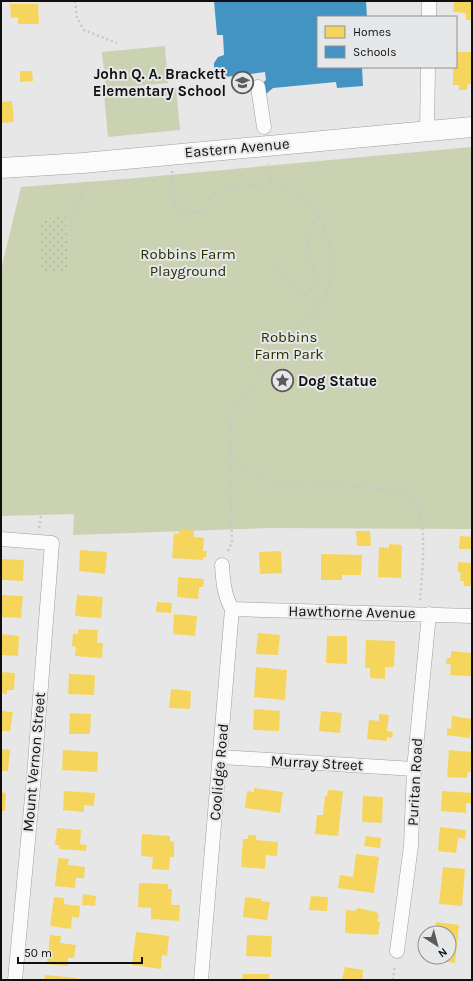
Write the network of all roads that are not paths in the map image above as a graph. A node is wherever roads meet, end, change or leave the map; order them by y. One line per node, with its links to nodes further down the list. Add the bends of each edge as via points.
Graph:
1 (429, 1): 2 (street)
2 (429, 16)
3 (428, 68): 7 (street)
4 (258, 87): 5 (street)
5 (264, 127)
6 (472, 127): 7 (street, Eastern Avenue)
7 (427, 130): 8 (street, Eastern Avenue, via 83,163)
8 (1, 168)
9 (1, 540): 17 (street, Mount Vernon Street, via 52,543)
10 (222, 564): 11 (street, Coolidge Road, via 224,586)
11 (232, 609): 12 (street, Hawthorne Avenue); 14 (street, Coolidge Road)
12 (424, 614): 13 (street, Hawthorne Avenue); 15 (street, Puritan Road)
13 (472, 616)
14 (221, 757): 15 (street, Murray Street); 18 (street, Coolidge Road)
15 (414, 769): 16 (street, Puritan Road, via 411,846)
16 (397, 951)
17 (15, 980)
18 (201, 980)

